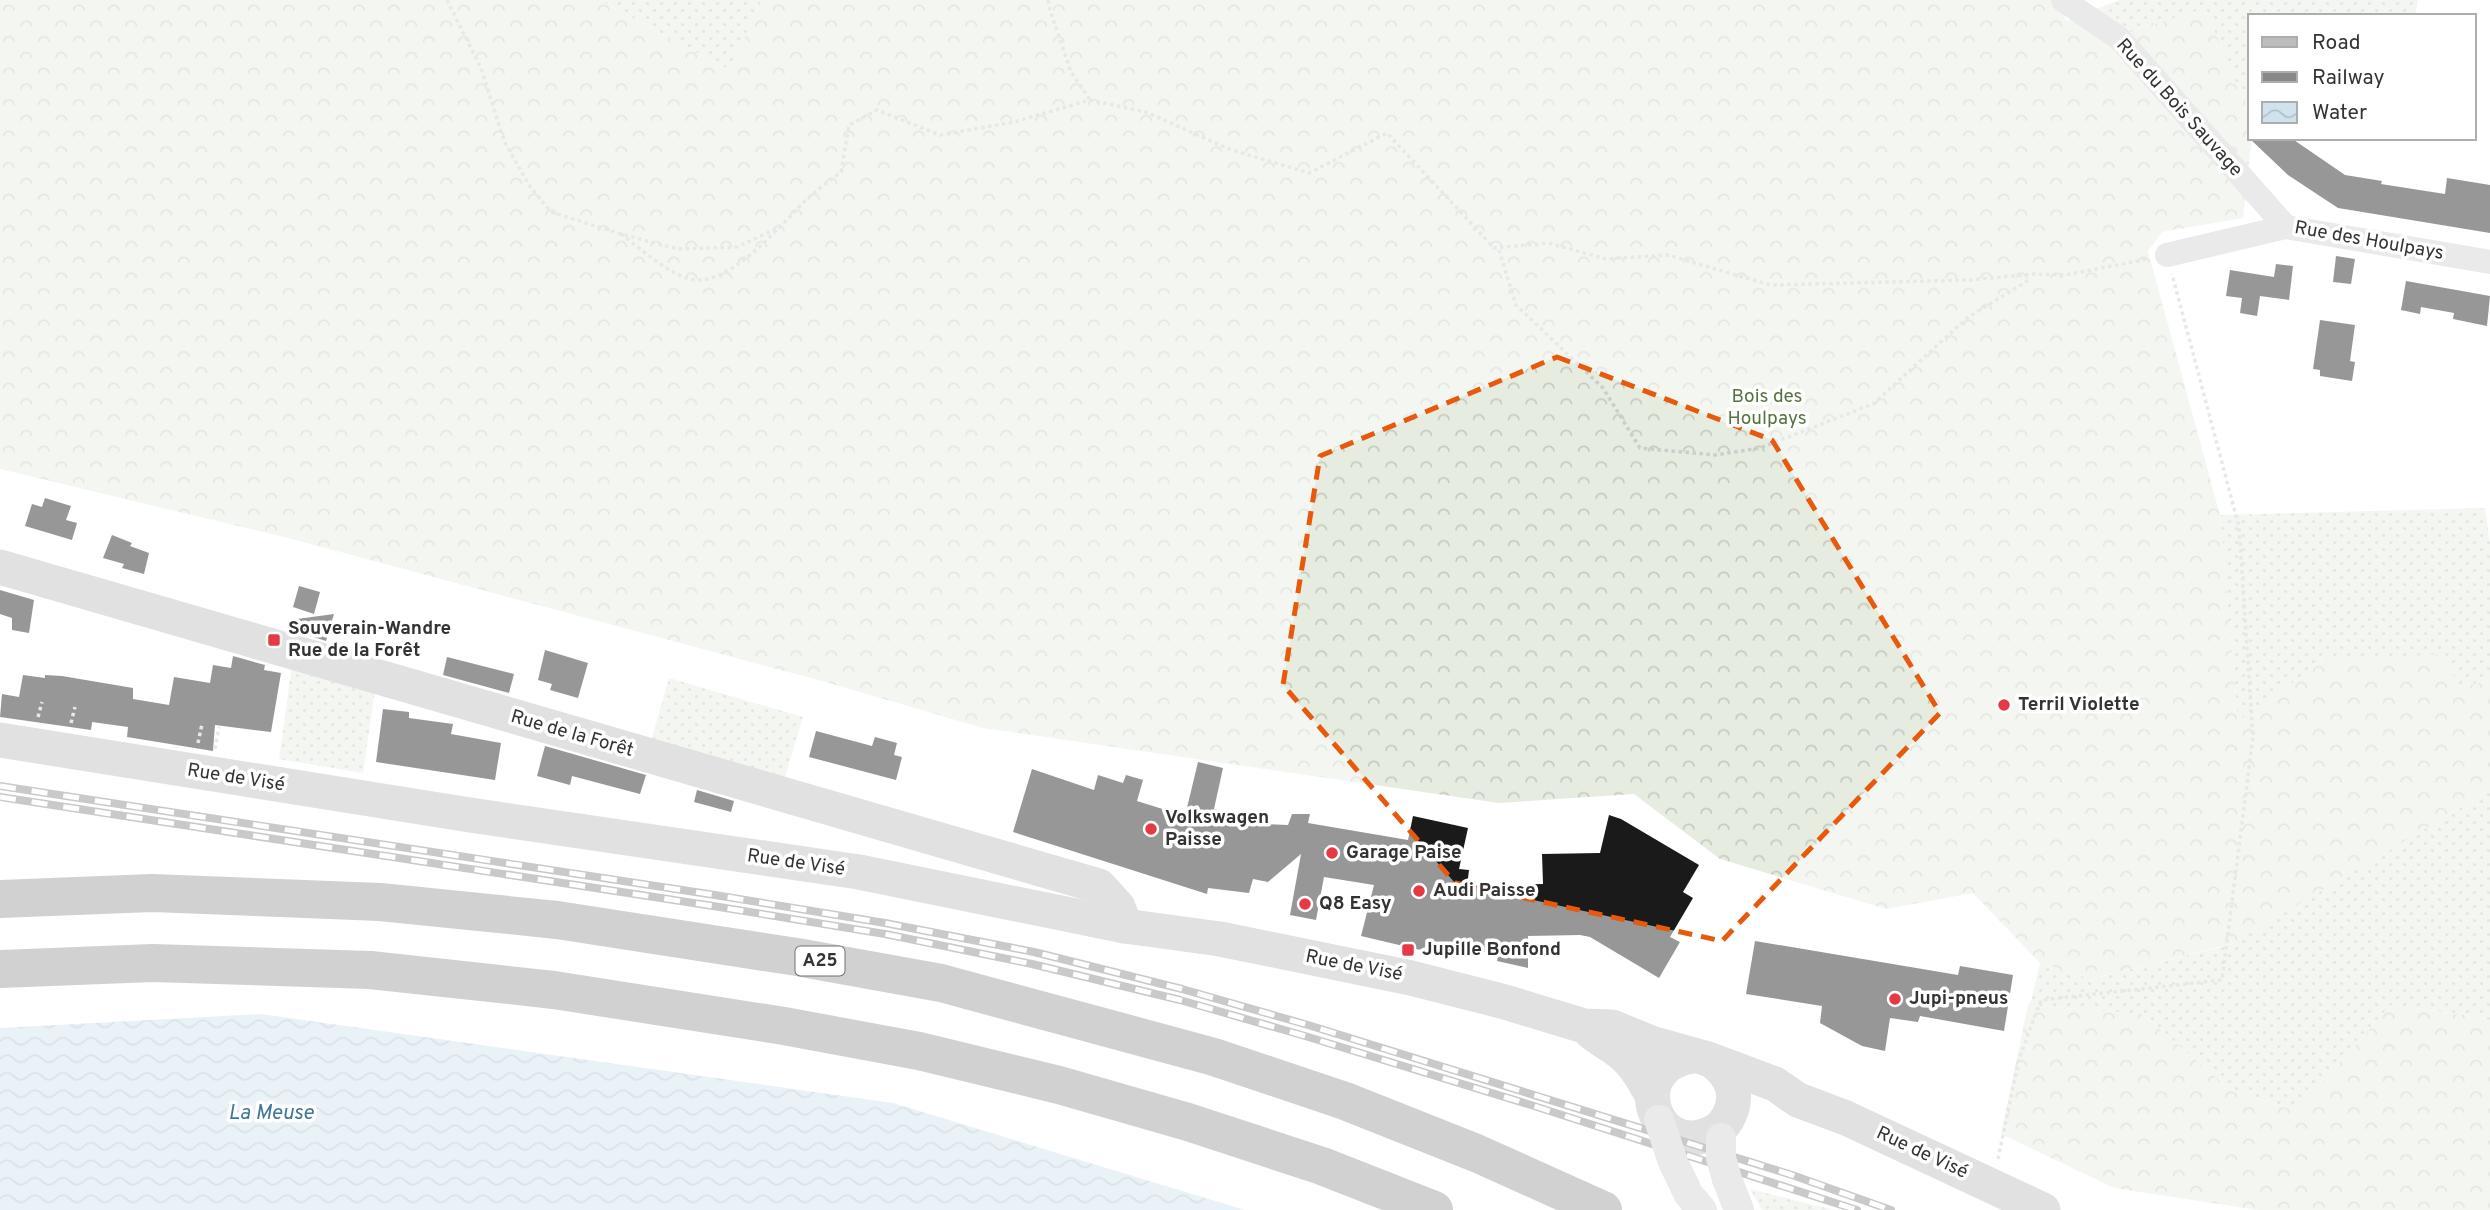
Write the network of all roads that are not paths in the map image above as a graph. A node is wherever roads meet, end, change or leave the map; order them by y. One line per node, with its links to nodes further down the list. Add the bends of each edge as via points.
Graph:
1 (2063, 0): 2 (street, Rue du Bois Sauvage, via 2119,38)
2 (2286, 227): 3 (street, Rue des Houlpays); 4 (street, Rue des Houlpays)
3 (2167, 255)
4 (2490, 262)
5 (0, 568): 8 (main road, Rue de la Forêt, via 1099,886 1118,907)
6 (0, 740): 8 (main road, Rue de Visé, via 859,872)
7 (0, 899): 16 (highway, A25, via 152,893 380,902 558,920 941,983 1214,1057 1345,1101)
8 (1125, 926): 10 (main road, Rue de Visé, via 1220,939 1411,978)
9 (0, 969): 15 (highway, via 153,963 370,970 554,990 784,1026 919,1051 1059,1085 1322,1166)
10 (1584, 1026): 11 (main road, Rue de Visé, via 1612,1027); 13 (main road, Rue de Visé, via 1635,1067)
11 (1705, 1060): 12 (main road, Rue de Visé, via 1775,1084); 13 (main road, via 1679,1059 1666,1066 1657,1078); 14 (main road, via 1728,1076 1733,1090 1733,1105)
12 (1798, 1100): 14 (main road, Rue de Visé, via 1754,1104); 19 (main road, Rue de Visé)
13 (1656, 1108): 14 (main road, Rue de Visé, via 1678,1135 1692,1138); 17 (street, bridge, via 1672,1163)
14 (1721, 1128): 18 (street, bridge, via 1721,1158)
15 (1434, 1210)
16 (1604, 1210)
17 (1702, 1210)
18 (1739, 1210)
19 (2043, 1210)

